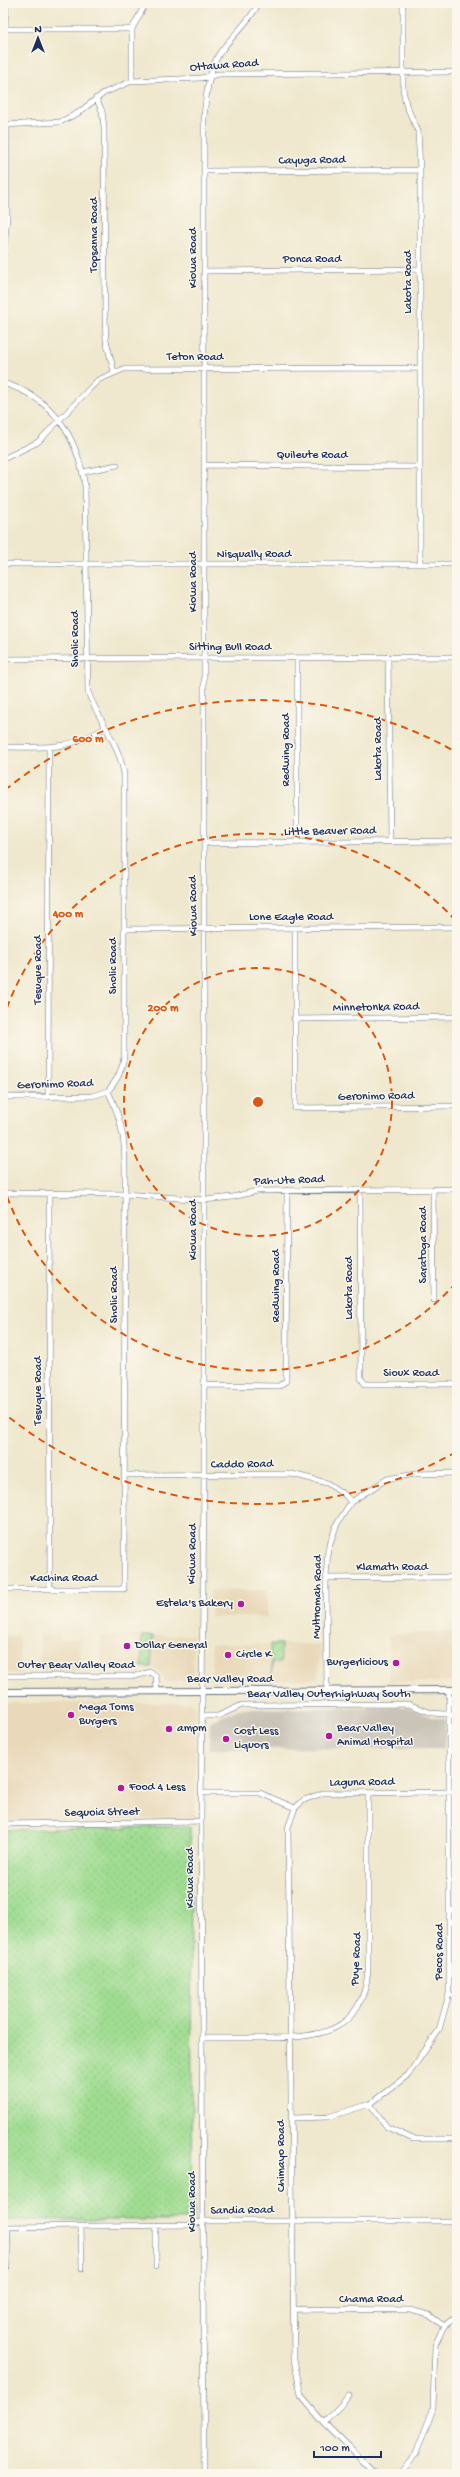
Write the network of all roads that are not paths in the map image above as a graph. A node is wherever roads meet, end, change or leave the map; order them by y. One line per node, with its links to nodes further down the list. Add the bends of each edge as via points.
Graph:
1 (6, 3): 5 (street)
2 (146, 3): 6 (street)
3 (259, 3): 9 (street, Kiowa Road, via 252,16 220,53)
4 (403, 3): 7 (street, Lakota Road)
5 (4, 29): 6 (street)
6 (132, 29): 10 (street)
7 (403, 72): 8 (street, Ottawa Road); 9 (street, Ottawa Road); 13 (street, Lakota Road, via 406,105 418,132)
8 (457, 72)
9 (210, 76): 10 (street, Ottawa Road); 14 (street, Kiowa Road, via 204,117)
10 (132, 81): 11 (street, Ottawa Road, via 112,88)
11 (96, 98): 12 (street, Ottawa Road, via 78,113 60,122); 20 (street, Topsanna Road, via 102,111 104,127 105,317 106,340)
12 (5, 125): 15 (street, via 7,218)
13 (420, 170): 14 (street, Cayuga Road); 16 (street, Lakota Road)
14 (204, 171): 17 (street, Kiowa Road)
15 (3, 259)
16 (419, 269): 17 (street, Ponca Road); 19 (street, Lakota Road)
17 (205, 271): 18 (street, Kiowa Road)
18 (204, 368): 19 (street, Teton Road); 20 (street, Teton Road, via 137,368); 25 (street, Kiowa Road)
19 (420, 368): 26 (street, Lakota Road)
20 (114, 372): 22 (street, Teton Road, via 92,384)
21 (3, 383): 22 (street, Sholic Road, via 34,397)
22 (60, 419): 23 (street, Teton Road, via 38,442); 27 (street, Sholic Road, via 72,439)
23 (3, 459)
24 (117, 465): 27 (street)
25 (205, 465): 26 (street, Quileute Road); 32 (street, Kiowa Road)
26 (419, 467): 28 (street, Lakota Road)
27 (82, 472): 30 (street, Sholic Road, via 86,499)
28 (420, 563): 31 (street, Nisqually Road); 32 (street, Nisqually Road)
29 (3, 564): 30 (street, Nisqually Road)
30 (86, 564): 32 (street, Nisqually Road); 35 (street, Sholic Road)
31 (457, 564)
32 (205, 565): 36 (street, Kiowa Road)
33 (388, 657): 34 (street, Sitting Bull Road); 37 (street, Sitting Bull Road); 42 (street, Lakota Road)
34 (457, 657)
35 (86, 658): 36 (street, Sitting Bull Road); 38 (street, Sitting Bull Road); 39 (street, Sholic Road, via 88,692)
36 (204, 658): 37 (street, Sitting Bull Road); 44 (street, Kiowa Road)
37 (297, 658): 45 (street, Redwing Road)
38 (3, 659)
39 (106, 728): 41 (street, via 84,741 67,746); 47 (street, Sholic Road, via 122,758 124,774)
40 (3, 746): 41 (street)
41 (49, 747): 54 (street, Tesuque Road)
42 (390, 841): 43 (street, Little Beaver Road); 45 (street, Little Beaver Road)
43 (457, 841)
44 (204, 842): 45 (street, Little Beaver Road); 49 (street, Kiowa Road)
45 (297, 842)
46 (457, 927): 48 (street, Lone Eagle Road)
47 (124, 928): 49 (street, Lone Eagle Road); 52 (street, Sholic Road, via 123,1068 117,1081)
48 (295, 928): 49 (street, Lone Eagle Road); 51 (street)
49 (205, 929): 63 (street, Kiowa Road)
50 (457, 1017): 51 (street, Minnetonka Road)
51 (294, 1019): 55 (street, Geronimo Road, via 295,1108)
52 (108, 1091): 54 (street, Geronimo Road, via 92,1096); 62 (street, Sholic Road, via 117,1110 125,1140)
53 (3, 1097): 54 (street, Geronimo Road)
54 (48, 1097)
55 (457, 1106)
56 (434, 1189): 57 (street, Pah-Ute Road); 59 (street, Pah-Ute Road); 64 (street, Saratoga Road)
57 (457, 1189)
58 (287, 1190): 59 (street, Pah-Ute Road); 63 (street, Pah-Ute Road, via 257,1191); 67 (street, Redwing Road, via 286,1381 279,1386)
59 (360, 1190): 65 (street, Lakota Road, via 361,1378)
60 (3, 1193): 61 (street, Pah-Ute Road)
61 (49, 1194): 62 (street, Pah-Ute Road); 74 (street, Tesuque Road)
62 (125, 1194): 63 (street, Pah-Ute Road); 69 (street, Sholic Road)
63 (204, 1200): 67 (street, Kiowa Road)
64 (434, 1300)
65 (365, 1384): 66 (street, Sioux Road)
66 (457, 1384)
67 (204, 1385): 70 (street, Kiowa Road)
68 (457, 1473): 71 (street, Multnomah Road, via 400,1475 375,1485)
69 (125, 1475): 70 (street, Caddo Road); 75 (street, Sholic Road)
70 (204, 1475): 71 (street, Caddo Road, via 292,1474 327,1483); 82 (street, Kiowa Road)
71 (351, 1502): 73 (street, Multnomah Road, via 337,1524 328,1549)
72 (457, 1577): 73 (street, Klamath Road)
73 (326, 1578): 78 (street, Multnomah Road)
74 (50, 1588): 75 (street, Kachina Road); 76 (street, Kachina Road)
75 (124, 1588)
76 (3, 1589)
77 (3, 1676): 81 (street, Outer Bear Valley Road, via 135,1676 151,1672 156,1676)
78 (327, 1690): 79 (main road, Bear Valley Road); 82 (main road, Bear Valley Road)
79 (449, 1690): 80 (main road, Bear Valley Road); 84 (street, Pecos Road)
80 (457, 1690)
81 (157, 1691): 82 (main road, Bear Valley Road); 83 (main road, Bear Valley Road)
82 (202, 1691): 86 (street, Kiowa Road)
83 (3, 1692)
84 (449, 1715): 85 (street, Bear Valley Outerhighway South); 86 (street, Bear Valley Outerhighway South, via 432,1713 408,1704 242,1705 218,1716); 87 (street, Pecos Road)
85 (457, 1715)
86 (202, 1716): 89 (street, Kiowa Road)
87 (449, 1792): 88 (street, Laguna Road); 90 (street, Laguna Road); 94 (street, Pecos Road)
88 (457, 1792)
89 (201, 1793): 91 (street, via 260,1793); 92 (street, Kiowa Road)
90 (368, 1793): 91 (street, Laguna Road, via 323,1793 304,1800); 98 (street, Puye Road, via 366,1987 361,2001 340,2025 315,2036)
91 (295, 1808): 98 (street, Chimayo Road, via 288,1828)
92 (201, 1821): 93 (street, Sequoia Street); 99 (street, Kiowa Road)
93 (3, 1824)
94 (450, 1910): 95 (street); 96 (street, Pecos Road)
95 (457, 1910)
96 (449, 1994): 97 (street); 100 (street, Pecos Road, via 439,2030 422,2058 408,2075)
97 (457, 1997)
98 (292, 2037): 99 (street, Puye Road); 101 (street, Chimayo Road)
99 (203, 2038): 104 (street, Kiowa Road)
100 (370, 2104): 101 (street, Pecos Road, via 328,2117); 102 (street, via 387,2127 413,2139)
101 (292, 2118): 103 (street, Chimayo Road)
102 (457, 2139)
103 (292, 2220): 104 (street, Sandia Road); 105 (street, Sandia Road); 112 (street, Chimayo Road)
104 (204, 2221): 106 (street, Sandia Road); 117 (street, Kiowa Road)
105 (457, 2221)
106 (156, 2225): 107 (street, Sandia Road); 109 (street)
107 (81, 2226): 108 (street, Sandia Road); 111 (street)
108 (5, 2227): 110 (street)
109 (156, 2267)
110 (7, 2268)
111 (82, 2268)
112 (294, 2309): 114 (street, Chama Road, via 410,2310 429,2315); 116 (street, Chimayo Road, via 294,2359 301,2396)
113 (457, 2316): 114 (street)
114 (444, 2326): 119 (street, via 435,2344 433,2409 416,2454)
115 (349, 2396): 116 (street)
116 (324, 2423): 118 (street, Chimayo Road)
117 (204, 2474)
118 (376, 2474)
119 (398, 2474)

